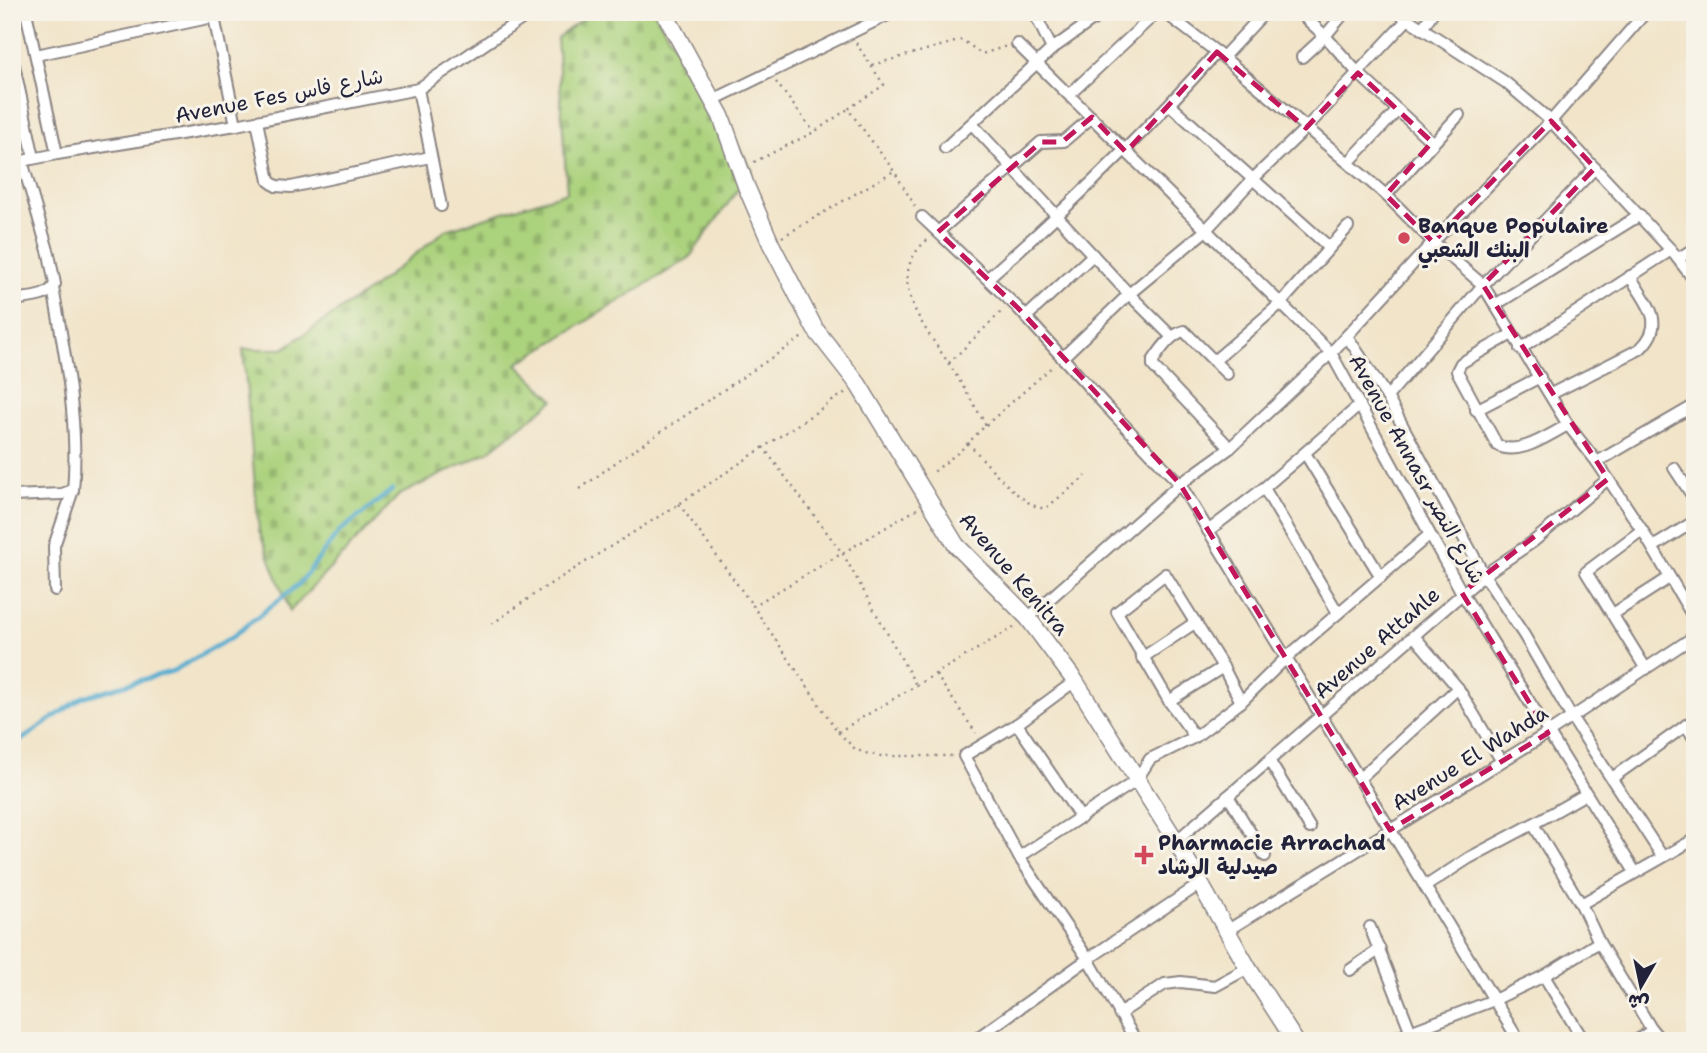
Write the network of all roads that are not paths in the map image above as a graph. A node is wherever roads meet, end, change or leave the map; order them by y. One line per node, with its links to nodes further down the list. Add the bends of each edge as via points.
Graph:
1 (26, 12): 21 (street)
2 (664, 12): 29 (street, Avenue Kenitra)
3 (1034, 12): 20 (street)
4 (1157, 12): 28 (street)
5 (1164, 12): 22 (street)
6 (1265, 12): 22 (street)
7 (1298, 12): 18 (street)
8 (1345, 12): 18 (street)
9 (1397, 12): 16 (street)
10 (1433, 12): 17 (street)
11 (1646, 12): 35 (street)
12 (531, 13): 27 (street, Avenue Fes شارع فاس)
13 (893, 13): 29 (street)
14 (213, 14): 21 (street); 37 (street)
15 (1099, 14): 20 (street)
16 (1407, 20): 17 (street); 26 (street)
17 (1422, 29): 35 (street, via 1505,82)
18 (1325, 36): 24 (street); 26 (street)
19 (1017, 44): 25 (street, Avenue Annasr شارع النصر)
20 (1052, 49): 25 (street)
21 (36, 55): 42 (street)
22 (1220, 55): 30 (street); 38 (street)
23 (12, 56): 44 (street)
24 (1302, 57)
25 (1037, 63): 28 (street, Avenue Annasr شارع النصر); 36 (street)
26 (1359, 73): 31 (street); 38 (street)
27 (418, 89): 34 (street, Avenue Fes شارع فاس); 43 (street)
28 (1070, 94): 33 (street, Avenue Annasr شارع النصر)
29 (713, 100): 110 (street, Avenue Kenitra, via 771,244 815,329 858,384 956,545)
30 (1170, 105): 41 (street); 49 (street)
31 (1398, 110): 39 (street); 46 (street)
32 (1459, 114): 39 (street)
33 (1092, 117): 41 (street, Avenue Annasr شارع النصر); 47 (street, via 1064,141 1041,142)
34 (257, 121): 37 (street, Avenue Fes شارع فاس); 43 (street, via 269,181 276,186 291,187)
35 (1551, 121): 48 (street); 58 (street)
36 (972, 124): 40 (street); 47 (street)
37 (236, 125): 42 (street, Avenue Fes شارع فاس)
38 (1306, 128): 46 (street); 49 (street)
39 (1433, 142): 50 (street)
40 (945, 148)
41 (1126, 152): 53 (street); 56 (street, Avenue Annasr شارع النصر)
42 (57, 154): 44 (street, Avenue Fes شارع فاس)
43 (430, 156): 51 (street)
44 (34, 158): 45 (street, Avenue Fes شارع فاس)
45 (17, 162): 67 (street, via 49,254)
46 (1348, 163): 50 (street)
47 (1012, 166): 53 (street); 57 (street)
48 (1595, 168): 52 (street); 66 (street)
49 (1254, 177): 56 (street); 59 (street)
50 (1386, 195): 58 (street)
51 (441, 206)
52 (1640, 215): 61 (street); 71 (street)
53 (1059, 216): 62 (street); 64 (street)
54 (922, 217): 57 (street)
55 (1348, 227): 59 (street)
56 (1205, 231): 68 (street); 70 (street, Avenue Annasr شارع النصر)
57 (938, 232): 64 (street)
58 (1433, 242): 66 (street); 74 (street)
59 (1329, 247): 70 (street)
60 (1695, 248): 61 (street)
61 (1675, 254): 63 (street); 65 (street)
62 (1093, 255): 68 (street); 72 (street)
63 (1630, 276): 76 (street); 82 (street, via 1654,318 1650,340)
64 (988, 278): 72 (street)
65 (1695, 281)
66 (1483, 285): 71 (street); 83 (street)
67 (53, 288): 69 (street, via 44,295); 95 (street, via 67,365)
68 (1129, 294): 75 (street); 78 (street)
69 (12, 300)
70 (1280, 303): 77 (street, Avenue Annasr شارع النصر); 79 (street)
71 (1495, 305): 73 (street)
72 (1026, 317): 78 (street)
73 (1512, 334): 76 (street); 86 (street, via 1457,368)
74 (1347, 336): 77 (street); 83 (street, Avenue Annasr شارع النصر)
75 (1172, 337): 79 (street, via 1186,332); 88 (street, via 1153,366)
76 (1520, 349): 81 (street)
77 (1331, 353): 84 (street, Avenue Annasr شارع النصر); 88 (street)
78 (1062, 358): 93 (street)
79 (1214, 361): 80 (street)
80 (1227, 374)
81 (1540, 377): 82 (street); 86 (street)
82 (1551, 394): 87 (street)
83 (1387, 397): 103 (street, Avenue Annasr شارع النصر)
84 (1360, 405): 89 (street); 101 (street, Avenue Annasr شارع النصر)
85 (1695, 405): 90 (street)
86 (1476, 410): 87 (street, via 1503,448 1518,449)
87 (1568, 425): 90 (street)
88 (1230, 448): 93 (street)
89 (1305, 453): 94 (street); 104 (street)
90 (1597, 462): 92 (street)
91 (1674, 468): 97 (street)
92 (1608, 479): 99 (street); 103 (street, Avenue Attahle, via 1534,541)
93 (1180, 484): 100 (street); 110 (street)
94 (1264, 488): 100 (street); 108 (street)
95 (73, 490): 96 (street); 106 (street, via 54,546)
96 (12, 496)
97 (1695, 500)
98 (1695, 521): 102 (street)
99 (1642, 530): 102 (street); 109 (street, via 1586,572)
100 (1208, 531): 116 (street)
101 (1429, 535): 104 (street); 107 (street, Avenue Annasr شارع النصر)
102 (1653, 547): 105 (street)
103 (1484, 575): 107 (street, Avenue Attahle); 124 (street, Avenue Annasr شارع النصر)
104 (1381, 577): 108 (street)
105 (1669, 578): 109 (street); 111 (street)
106 (55, 590)
107 (1462, 593): 114 (street, Avenue Attahle); 127 (street, Avenue Annasr شارع النصر)
108 (1338, 613): 116 (street)
109 (1613, 614): 118 (street)
110 (1028, 618): 119 (street, Avenue Kenitra)
111 (1695, 620)
112 (1196, 622): 115 (street); 115 (street, via 1165,573 1117,612); 117 (street)
113 (1695, 636): 118 (street, Avenue El Wahda)
114 (1415, 637): 120 (street); 123 (street, Avenue Attahle)
115 (1142, 658): 121 (street)
116 (1286, 658): 122 (street); 123 (street)
117 (1223, 667): 121 (street); 122 (street)
118 (1646, 668): 124 (street, Avenue El Wahda)
119 (1075, 681): 126 (street); 134 (street, Avenue Kenitra)
120 (1458, 688): 130 (street); 132 (street)
121 (1169, 701): 128 (street)
122 (1241, 702): 128 (street)
123 (1322, 717): 131 (street, Avenue Attahle); 132 (street)
124 (1572, 718): 127 (street, Avenue El Wahda); 133 (street, Avenue Annasr شارع النصر)
125 (1690, 722): 129 (street); 133 (street)
126 (1017, 724): 137 (street); 145 (street, via 964,756)
127 (1548, 733): 130 (street, Avenue El Wahda); 135 (street, Avenue Annasr شارع النصر)
128 (1195, 737): 134 (street, via 1150,759)
129 (1695, 740)
130 (1501, 760): 140 (street, Avenue El Wahda)
131 (1270, 762): 136 (street, Avenue Attahle); 139 (street)
132 (1360, 778): 140 (street)
133 (1612, 778): 144 (street, Avenue Annasr شارع النصر)
134 (1136, 781): 137 (street); 142 (street, Avenue Kenitra)
135 (1586, 794): 138 (street); 146 (street, Avenue Annasr شارع النصر)
136 (1228, 796): 142 (street, Avenue Attahle); 143 (street)
137 (1082, 818): 145 (street)
138 (1533, 824): 148 (street); 149 (street)
139 (1310, 828)
140 (1390, 830): 148 (street); 151 (street, Avenue El Wahda)
141 (1695, 839): 144 (street)
142 (1176, 841): 147 (street, Avenue Kenitra)
143 (1265, 856)
144 (1662, 856): 146 (street)
145 (1019, 857): 154 (street)
146 (1635, 872): 149 (street)
147 (1200, 884): 151 (street, Avenue Kenitra); 154 (street)
148 (1426, 886): 158 (street)
149 (1581, 904): 152 (street)
150 (1370, 927): 153 (street)
151 (1228, 930): 155 (street, Avenue Kenitra)
152 (1599, 942): 157 (street); 161 (street)
153 (1380, 949): 156 (street); 160 (street)
154 (1088, 959): 159 (street); 163 (street)
155 (1248, 968): 159 (street, via 1215,986 1165,984); 165 (street, Avenue Kenitra)
156 (1350, 970)
157 (1544, 976): 158 (street); 168 (street)
158 (1494, 1000): 160 (street); 167 (street)
159 (1119, 1014): 164 (street)
160 (1410, 1030): 166 (street)
161 (1652, 1030): 169 (street); 170 (street)
162 (1695, 1037): 171 (street)
163 (978, 1039)
164 (1136, 1041)
165 (1295, 1041)
166 (1386, 1041)
167 (1519, 1041)
168 (1584, 1041)
169 (1636, 1041)
170 (1662, 1041)
171 (1689, 1041)

